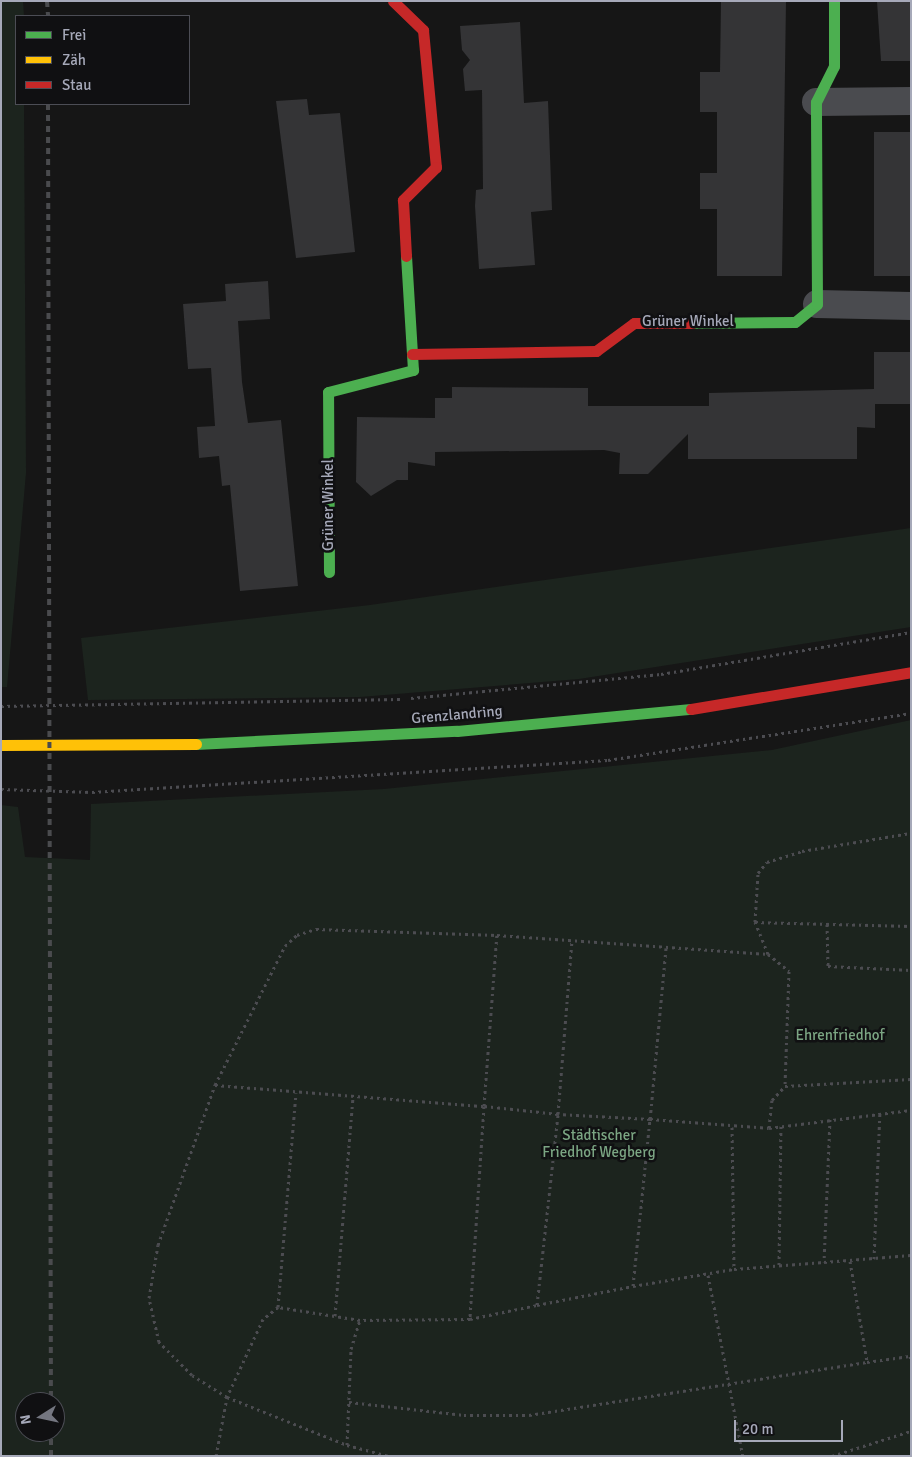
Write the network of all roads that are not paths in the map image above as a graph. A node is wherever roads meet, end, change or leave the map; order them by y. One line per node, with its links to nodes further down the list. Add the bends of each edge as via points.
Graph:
1 (393, 1): 7 (street, Grüner Winkel, via 424,30 436,167 403,200)
2 (834, 1): 4 (street, via 834,66)
3 (911, 101): 4 (street)
4 (816, 102): 5 (street)
5 (817, 304): 6 (street); 7 (street, Grüner Winkel, via 795,322 634,323 596,351)
6 (911, 306)
7 (412, 354): 8 (street, Grüner Winkel, via 413,370 380,382 328,392)
8 (329, 572)
9 (911, 672): 10 (street, Grenzlandring, via 679,711 457,731 227,744)
10 (1, 745)

